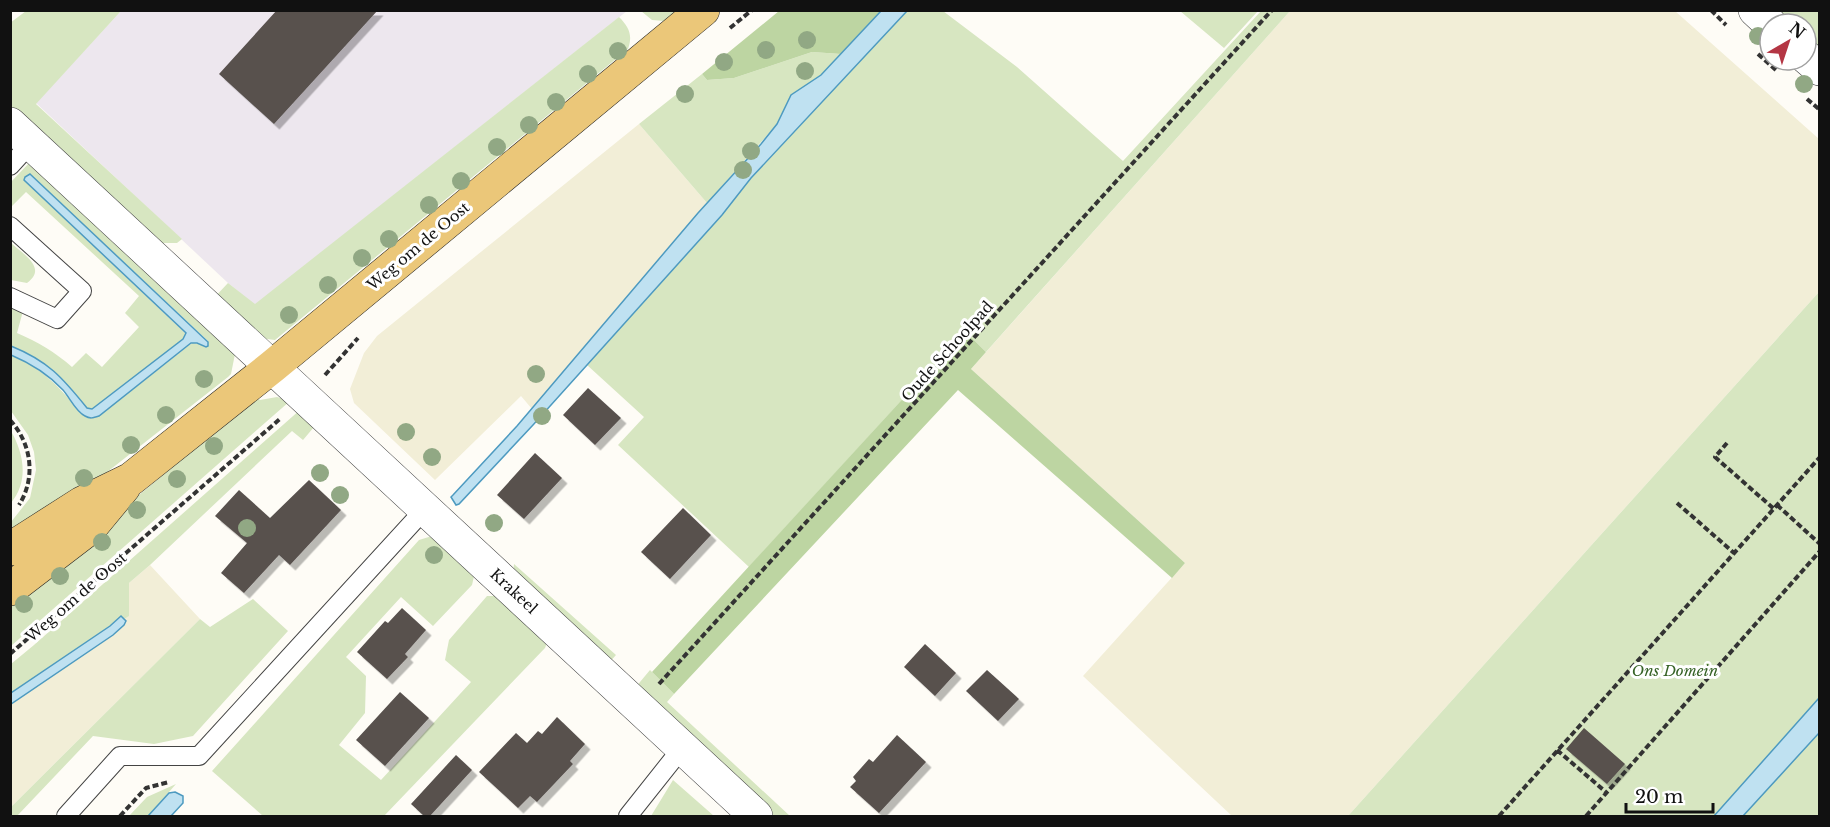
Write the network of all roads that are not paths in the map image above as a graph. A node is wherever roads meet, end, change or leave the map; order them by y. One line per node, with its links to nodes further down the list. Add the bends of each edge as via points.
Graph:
1 (703, 10): 5 (main road, Weg om de Oost)
2 (17, 144): 5 (street, Krakeel)
3 (10, 226): 4 (lane, via 82,291 57,319)
4 (10, 297)
5 (273, 366): 6 (main road, Weg om de Oost); 7 (street, Krakeel)
6 (131, 479): 8 (main road, Weg om de Oost, via 82,503); 9 (main road, Weg om de Oost, via 91,527)
7 (425, 509): 10 (street, Krakeel); 11 (lane, via 199,756 120,756)
8 (10, 549)
9 (10, 589)
10 (682, 748): 12 (lane); 13 (street, Krakeel)
11 (66, 816)
12 (628, 816)
13 (756, 816)

